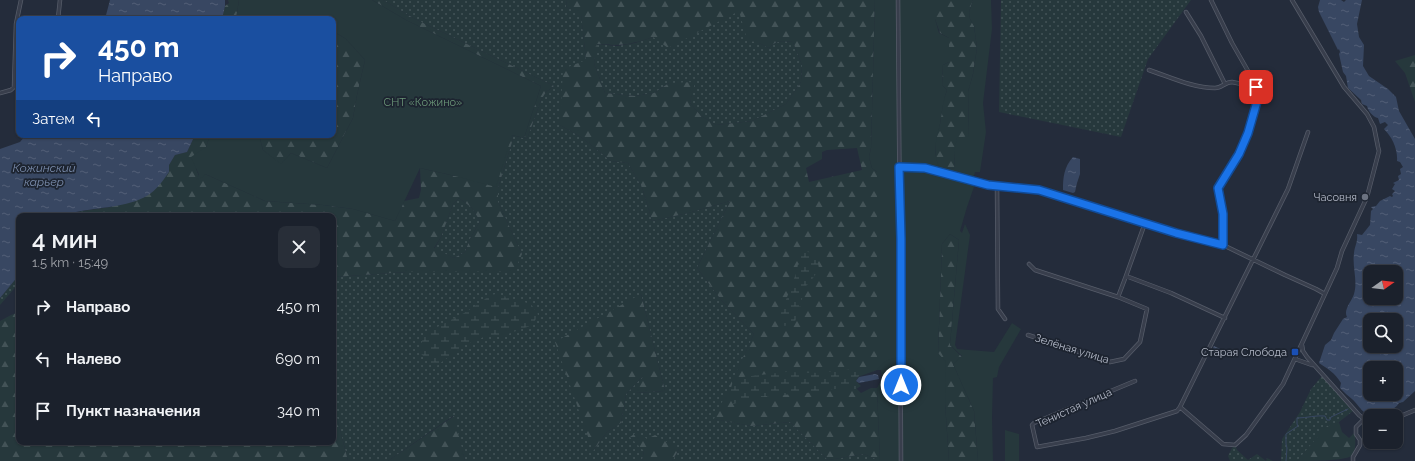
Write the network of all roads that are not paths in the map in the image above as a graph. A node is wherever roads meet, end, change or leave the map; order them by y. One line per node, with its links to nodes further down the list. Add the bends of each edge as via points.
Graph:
1 (21, 0): 7 (street)
2 (60, 0): 8 (street)
3 (898, 0): 15 (street)
4 (1211, 0): 12 (street)
5 (1292, 0): 22 (street, via 1344,87 1367,114 1374,127 1379,151 1367,196)
6 (1186, 12): 11 (street)
7 (18, 16)
8 (58, 16)
9 (16, 24): 13 (street, via 14,87)
10 (1149, 70): 11 (street, via 1200,87 1216,88)
11 (1225, 84): 12 (street, via 1232,82)
12 (1256, 87): 18 (street, via 1258,98 1248,133 1239,154 1218,188 1223,214)
13 (0, 93)
14 (1308, 132): 19 (street, via 1288,189)
15 (899, 167): 16 (street, via 925,168); 38 (street)
16 (997, 186): 17 (street, via 1039,190); 25 (street, via 998,309)
17 (1145, 223): 18 (street); 21 (street)
18 (1223, 245): 19 (street)
19 (1254, 260): 22 (street); 24 (street)
20 (1029, 264): 23 (street, via 1035,270)
21 (1126, 276): 23 (street); 24 (street, via 1171,292)
22 (1325, 294): 27 (street)
23 (1118, 297): 26 (street, Зелёная улица, via 1147,309 1140,342 1124,359 1110,362)
24 (1225, 318): 33 (street)
25 (1004, 319)
26 (1028, 335)
27 (1302, 343): 28 (street); 29 (street)
28 (1298, 351): 29 (street); 30 (street)
29 (1303, 351): 31 (street)
30 (1295, 359): 31 (street); 33 (street, via 1283,384 1246,435 1235,445 1223,444)
31 (1313, 365): 36 (street)
32 (1135, 381): 33 (street, Тенистая улица, via 1034,423 1032,426 1037,447 1115,431 1177,411)
33 (1180, 407)
34 (1415, 410): 35 (street)
35 (1403, 415)
36 (1363, 418)
37 (1363, 420): 39 (street, via 1356,427 1360,445)
38 (901, 461)
39 (1352, 461)

